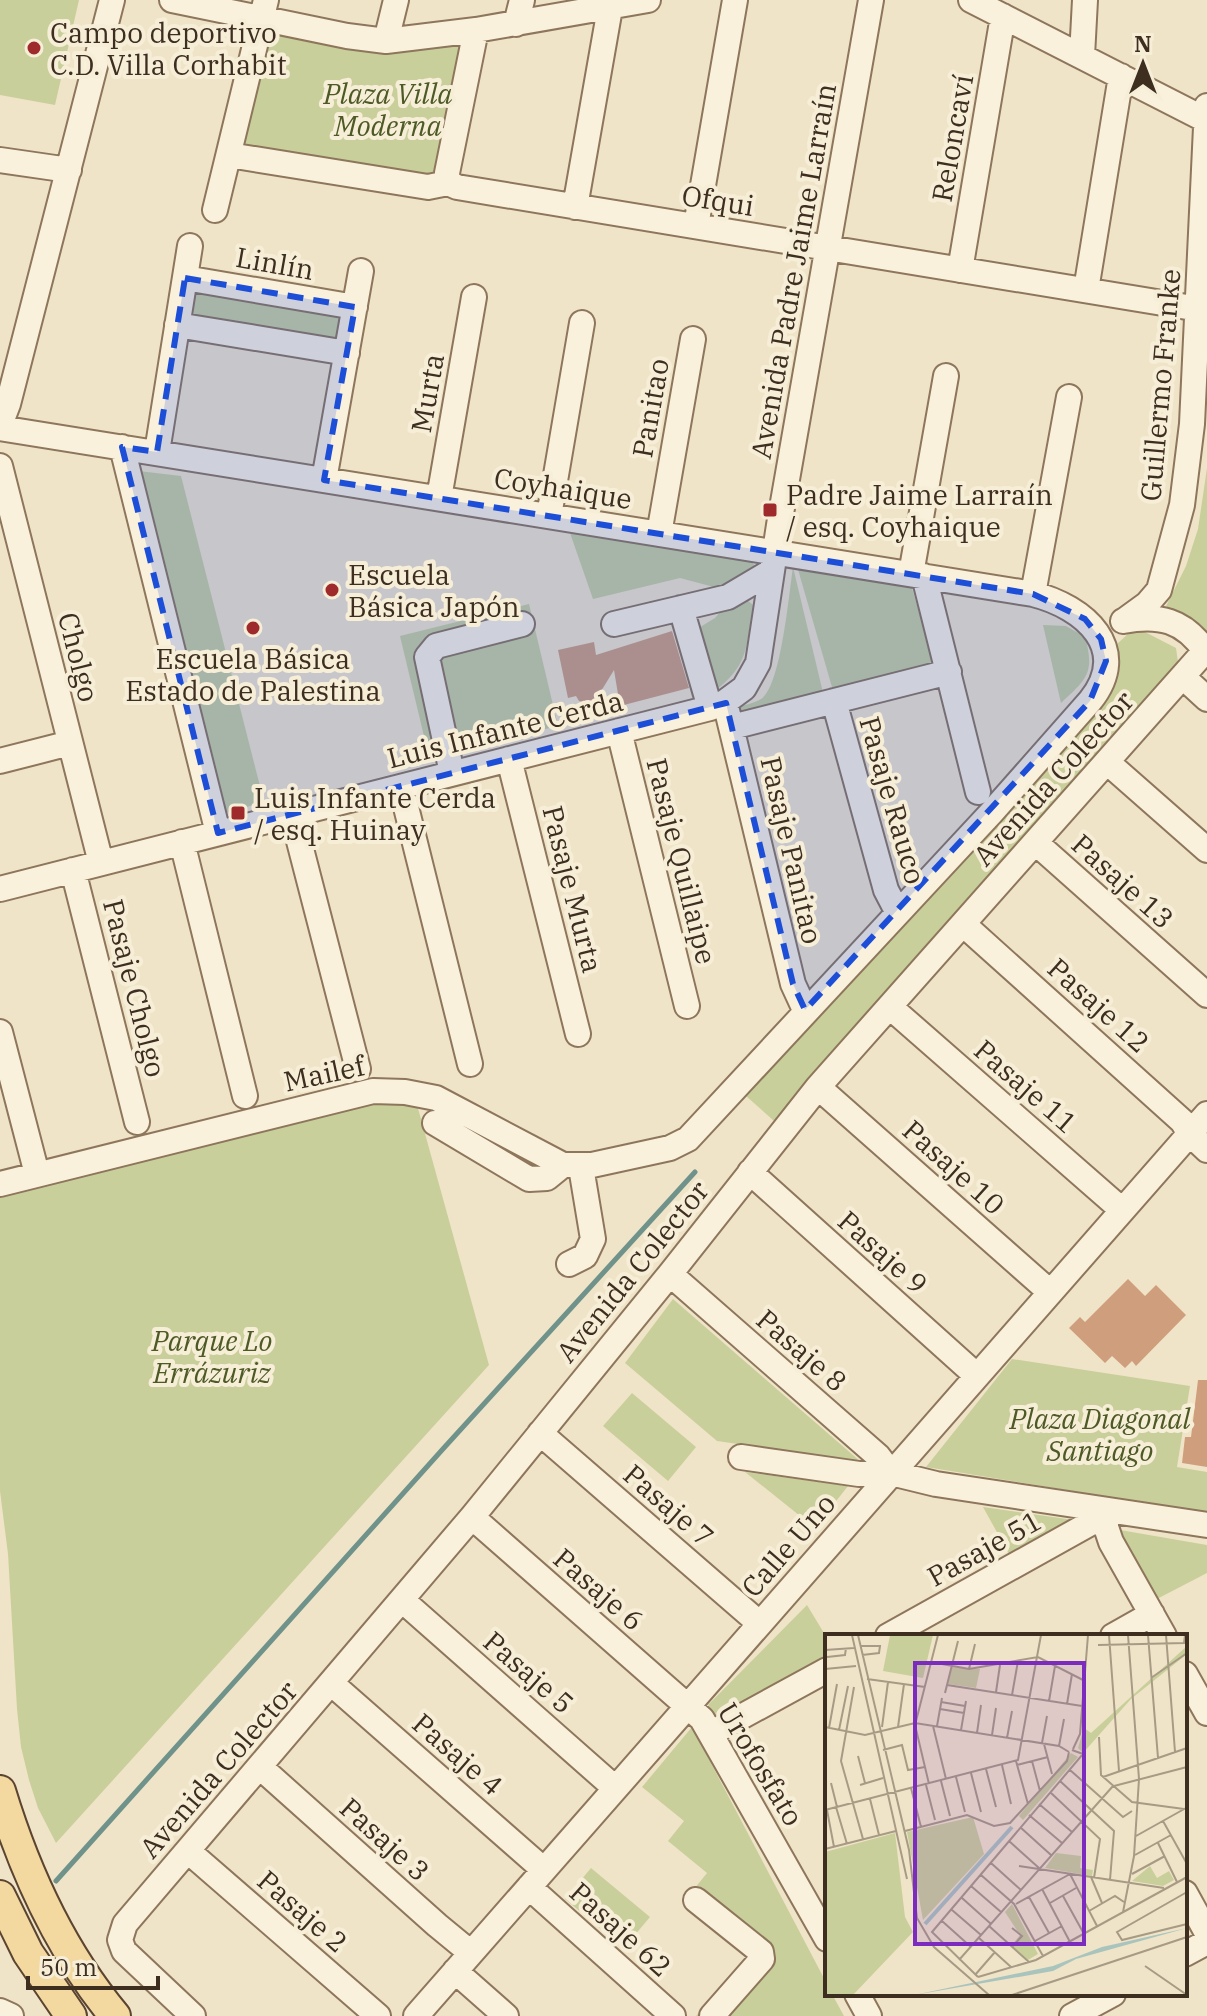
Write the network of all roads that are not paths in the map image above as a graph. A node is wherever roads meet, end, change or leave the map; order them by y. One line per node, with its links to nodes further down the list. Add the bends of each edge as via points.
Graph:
1 (112, 0): 22 (street)
2 (172, 0): 11 (street)
3 (396, 0): 15 (street)
4 (522, 0): 13 (street)
5 (646, 0): 10 (street)
6 (735, 0): 26 (street)
7 (871, 0): 28 (street, Avenida Padre Jaime Larraín)
8 (971, 0): 12 (street)
9 (1085, 0): 16 (street)
10 (610, 8): 13 (street); 24 (street)
11 (263, 9): 15 (street, via 347,36); 20 (street)
12 (1003, 16): 16 (street); 29 (street, Reloncaví)
13 (516, 24): 14 (street)
14 (476, 30): 15 (street); 23 (street)
15 (386, 41)
16 (1082, 56): 17 (street)
17 (1121, 76): 19 (street); 32 (street)
18 (1207, 106): 19 (street, Guillermo Franke)
19 (1206, 120): 35 (street, Guillermo Franke)
20 (229, 155): 23 (street, Ofqui, via 428,187); 25 (street)
21 (0, 160): 22 (street)
22 (69, 170): 42 (street)
23 (448, 183): 24 (street, Ofqui)
24 (575, 207): 26 (street, Ofqui)
25 (215, 210)
26 (696, 226): 28 (street, Ofqui)
27 (190, 246): 31 (street)
28 (828, 248): 29 (street, Ofqui); 50 (street, Avenida Padre Jaime Larraín)
29 (960, 270): 32 (street, Ofqui)
30 (361, 271): 34 (street)
31 (185, 278): 34 (street, Linlín); 37 (street)
32 (1086, 290): 35 (street, Ofqui)
33 (474, 297): 47 (street, Murta)
34 (355, 307): 39 (street)
35 (1199, 309): 54 (street, Guillermo Franke, via 1192,424 1169,561 1154,598)
36 (582, 323): 48 (street)
37 (177, 325): 39 (street); 44 (street)
38 (693, 339): 49 (street, Panitao)
39 (347, 353): 46 (street)
40 (946, 376): 51 (street)
41 (1069, 397): 52 (street)
42 (0, 426): 43 (street, Coyhaique)
43 (122, 447): 44 (street, Coyhaique); 73 (street)
44 (157, 452): 46 (street, Coyhaique)
45 (0, 466): 65 (street, Cholgo)
46 (324, 480): 47 (street, Coyhaique)
47 (439, 498): 48 (street, Coyhaique)
48 (549, 516): 49 (street, Coyhaique)
49 (659, 534): 50 (street, Coyhaique)
50 (774, 562): 51 (street, Coyhaique); 53 (street, via 728,597); 62 (street, via 755,672 744,688)
51 (917, 575): 52 (street, Coyhaique); 58 (street)
52 (1033, 594): 57 (street, Coyhaique, via 1075,612)
53 (681, 608): 56 (street); 62 (street, Pasaje Panitao)
54 (1123, 621): 57 (street, Guillermo Franke); 59 (street, Avenida Colector, via 1169,620 1196,638 1205,651)
55 (522, 624): 69 (street, via 436,646 427,657)
56 (614, 624)
57 (1101, 639): 80 (street, Avenida Colector, via 1106,661 1097,693)
58 (949, 672): 61 (street); 71 (street)
59 (1183, 677): 60 (street); 68 (street, Avenida Colector)
60 (1207, 699)
61 (834, 701): 63 (street); 80 (street, Pasaje Rauco, via 886,890)
62 (718, 705): 63 (street, Pasaje Panitao); 64 (street, Luis Infante Cerda)
63 (732, 727): 85 (street, Pasaje Panitao, via 793,984)
64 (619, 731): 66 (street, Luis Infante Cerda); 83 (street, Pasaje Quillaipe)
65 (70, 743): 67 (street); 77 (street, Cholgo)
66 (509, 759): 69 (street, Luis Infante Cerda); 87 (street, Pasaje Murta)
67 (0, 761)
68 (1107, 762): 75 (street, Avenida Colector); 76 (street)
69 (452, 773): 70 (street, Luis Infante Cerda)
70 (401, 787): 72 (street, Luis Infante Cerda); 88 (street)
71 (978, 792)
72 (292, 814): 73 (street, Luis Infante Cerda); 89 (street)
73 (218, 833): 74 (street, Luis Infante Cerda)
74 (182, 842): 77 (street, Luis Infante Cerda); 91 (street)
75 (1036, 843): 81 (street, Avenida Colector); 82 (street, Pasaje 13)
76 (1207, 850)
77 (101, 863): 78 (street, Luis Infante Cerda)
78 (73, 870): 79 (street, Luis Infante Cerda); 93 (street, Pasaje Cholgo)
79 (0, 889)
80 (898, 913): 85 (street, Avenida Colector)
81 (963, 924): 84 (street, Avenida Colector); 95 (street, Pasaje 12, via 1182,1121)
82 (1207, 995)
83 (687, 1006)
84 (890, 1007): 90 (street, Avenida Colector); 100 (street, Pasaje 11)
85 (805, 1010): 96 (street, Avenida Colector, via 682,1143)
86 (0, 1032): 98 (street)
87 (578, 1034)
88 (470, 1064)
89 (358, 1069)
90 (818, 1087): 97 (street, Avenida Colector); 103 (street, Pasaje 10)
91 (245, 1096)
92 (1207, 1114): 95 (street, Calle Uno)
93 (137, 1122)
94 (435, 1123): 96 (street, via 529,1179 547,1178)
95 (1198, 1142): 100 (street, Calle Uno)
96 (572, 1166): 98 (street, Mailef, via 436,1098 373,1091); 101 (street, via 593,1239 585,1256)
97 (750, 1172): 102 (street, Avenida Colector); 104 (street, Pasaje 9)
98 (37, 1174): 99 (street, Mailef)
99 (0, 1184)
100 (1122, 1210): 103 (street, Calle Uno)
101 (569, 1264)
102 (670, 1274): 105 (street, Avenida Colector); 107 (street, Pasaje 8)
103 (1050, 1292): 104 (street, Calle Uno)
104 (977, 1376): 107 (street, Calle Uno)
105 (540, 1433): 109 (street, Avenida Colector); 113 (street, Pasaje 7)
106 (741, 1457): 107 (street, via 859,1474)
107 (891, 1473): 108 (street); 113 (street, Calle Uno)
108 (1106, 1510): 110 (street); 112 (street, via 1111,1542); 114 (street, Pasaje 51)
109 (472, 1517): 111 (street, Avenida Colector); 120 (street, Pasaje 6)
110 (1207, 1525)
111 (402, 1600): 119 (street, Avenida Colector); 124 (street, Pasaje 5)
112 (1152, 1614): 115 (street); 116 (street)
113 (759, 1623): 120 (street, Calle Uno)
114 (914, 1630)
115 (1117, 1634)
116 (1163, 1634)
117 (1187, 1678): 121 (street)
118 (823, 1680): 122 (street)
119 (331, 1683): 123 (street, Avenida Colector); 127 (street, Pasaje 4)
120 (688, 1705): 124 (street, Calle Uno); 132 (street, Urofosfato, via 713,1733)
121 (1207, 1713)
122 (719, 1729)
123 (260, 1767): 126 (street, Avenida Colector); 135 (street, Pasaje 3, via 437,1925)
124 (615, 1788): 127 (street, Calle Uno)
125 (0, 1791): 141 (main road, via 23,1860 54,1925)
126 (188, 1851): 142 (street, Avenida Colector, via 125,1924 120,1940 129,1956); 143 (street, Pasaje 2)
127 (536, 1878): 135 (street, Calle Uno); 146 (street, Pasaje 62)
128 (0, 1896): 140 (main road, via 28,1953)
129 (1187, 1897): 131 (street)
130 (696, 1900): 147 (street, via 761,1952 762,1959)
131 (1207, 1933)
132 (825, 1935)
133 (1207, 1942): 134 (street)
134 (1187, 1953)
135 (463, 1962): 144 (street, Calle Uno); 145 (street, Pasaje 3)
136 (858, 1996): 148 (street)
137 (1107, 1996): 149 (street)
138 (0, 2011): 139 (street)
139 (11, 2016)
140 (71, 2016)
141 (115, 2016)
142 (193, 2016)
143 (378, 2016)
144 (416, 2016)
145 (506, 2016)
146 (673, 2016)
147 (712, 2016)
148 (869, 2016)
149 (1072, 2016)

